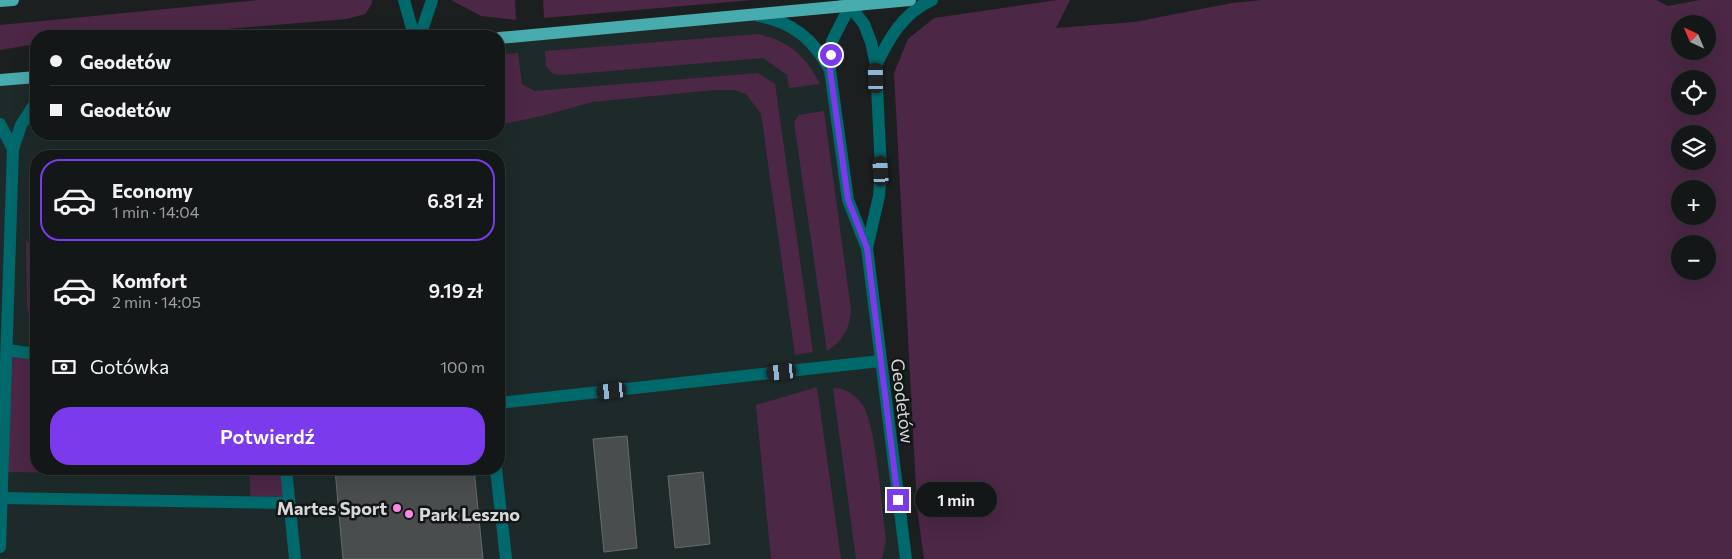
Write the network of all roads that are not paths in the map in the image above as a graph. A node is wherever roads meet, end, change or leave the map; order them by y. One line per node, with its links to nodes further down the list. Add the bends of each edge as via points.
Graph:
1 (13, 0): 6 (main road)
2 (404, 0): 9 (street)
3 (432, 0): 10 (street)
4 (910, 0): 7 (main road)
5 (932, 0): 12 (street, via 901,21)
6 (0, 1)
7 (849, 2): 8 (main road); 12 (street, Geodetów, via 864,24); 13 (street, via 832,41)
8 (752, 15): 11 (main road); 13 (street, via 773,18 802,32 821,53)
9 (412, 30)
10 (422, 30)
11 (505, 37)
12 (876, 64): 20 (street, Geodetów, via 881,171 879,196)
13 (830, 70): 20 (street, Geodetów, via 848,200)
14 (30, 78): 15 (main road)
15 (0, 80)
16 (30, 111): 18 (street, via 20,125)
17 (0, 124): 18 (street)
18 (14, 149): 19 (street)
19 (5, 226): 21 (street)
20 (867, 248): 24 (street, Geodetów)
21 (3, 337): 22 (street)
22 (7, 350): 23 (street); 25 (street)
23 (30, 353)
24 (880, 361): 26 (street); 34 (street, Geodetów)
25 (3, 373): 29 (street)
26 (505, 402)
27 (287, 475): 30 (street)
28 (497, 475): 33 (street)
29 (2, 498): 30 (street); 31 (street)
30 (289, 503): 32 (street)
31 (0, 547)
32 (295, 559)
33 (506, 559)
34 (906, 559)

